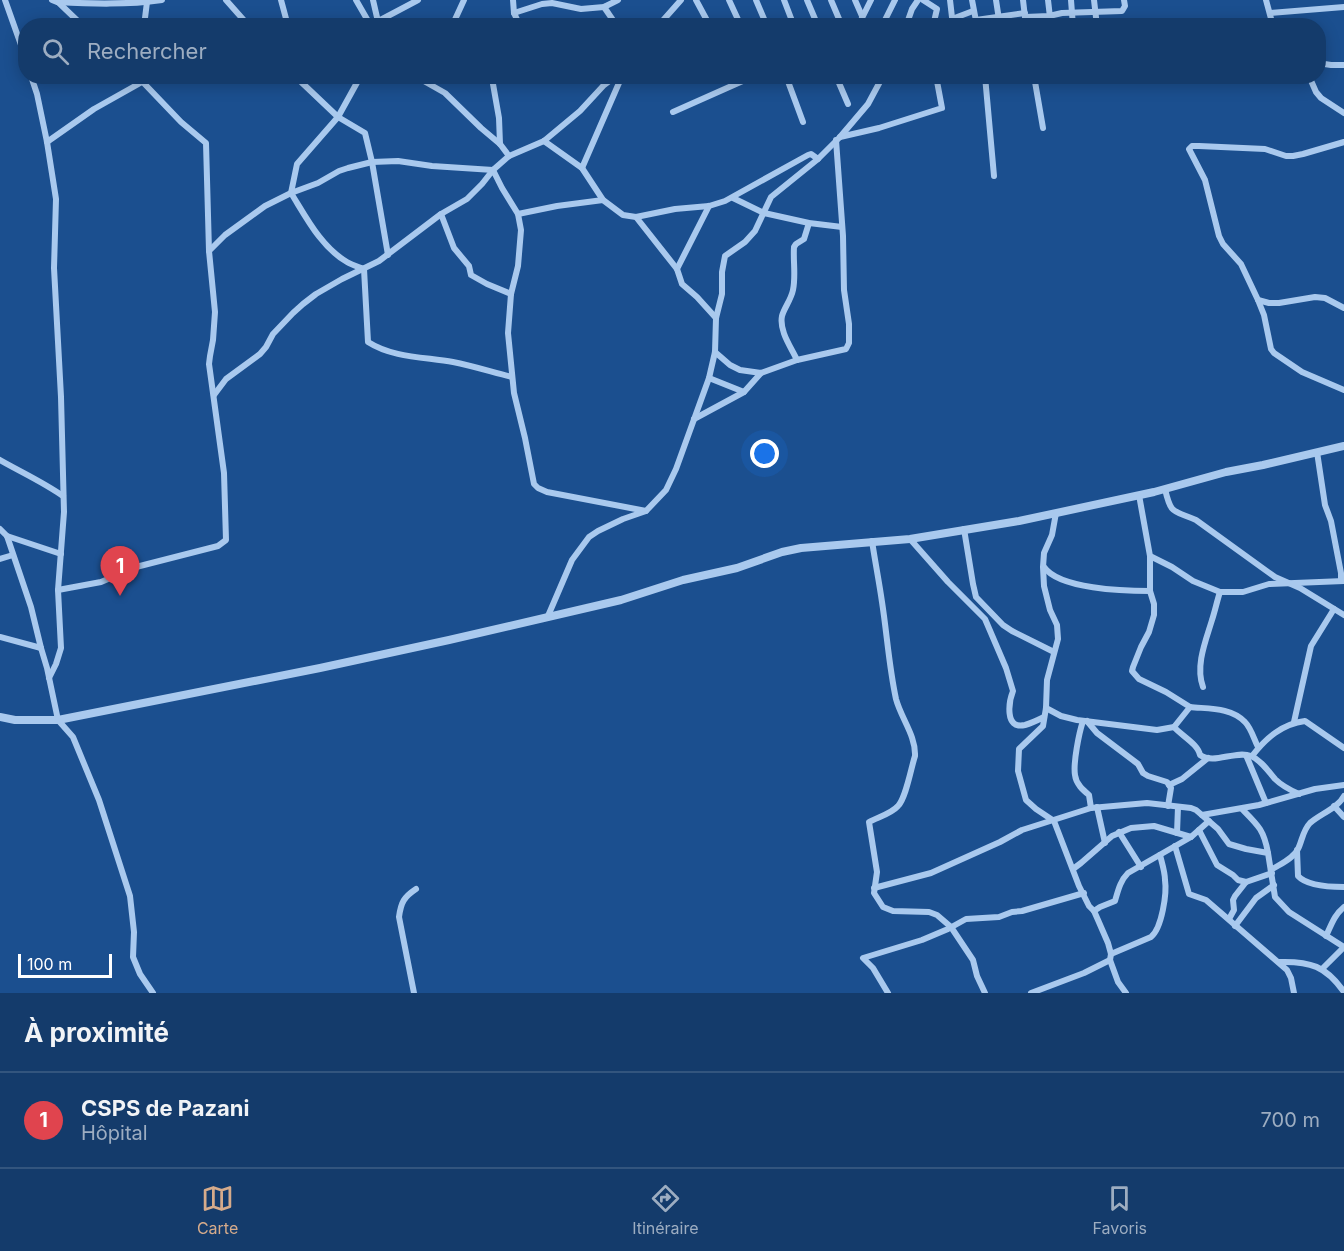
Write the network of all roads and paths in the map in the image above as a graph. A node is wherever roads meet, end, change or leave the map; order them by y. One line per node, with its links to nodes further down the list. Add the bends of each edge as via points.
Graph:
1 (5, 0): 74 (street)
2 (162, 0): 33 (street)
3 (226, 0): 48 (street)
4 (281, 0): 49 (street)
5 (356, 0): 50 (street)
6 (373, 0): 51 (street)
7 (418, 0): 52 (street)
8 (464, 0): 53 (street)
9 (513, 0): 38 (street)
10 (572, 0): 36 (street)
11 (618, 0): 34 (street)
12 (681, 0): 56 (street)
13 (696, 0): 57 (street)
14 (729, 0): 58 (street)
15 (756, 0): 59 (street)
16 (784, 0): 60 (street)
17 (807, 0): 61 (street)
18 (831, 0): 62 (street)
19 (855, 0): 43 (street)
20 (871, 0): 43 (street)
21 (895, 0): 63 (street)
22 (920, 0): 64 (street); 65 (street, via 938,9)
23 (950, 0): 66 (street)
24 (972, 0): 37 (street)
25 (996, 0): 44 (street)
26 (1023, 0): 42 (street)
27 (1048, 0): 45 (street)
28 (1071, 0): 41 (street)
29 (1094, 0): 39 (street)
30 (1124, 0): 39 (street, via 1122,11)
31 (1266, 0): 40 (street)
32 (55, 1): 33 (street); 46 (street)
33 (147, 2): 47 (street)
34 (604, 7): 36 (street); 55 (street)
35 (1344, 7): 40 (street)
36 (572, 8): 38 (street, via 552,3)
37 (974, 12): 67 (street); 68 (street)
38 (514, 13): 54 (street)
39 (1096, 13): 41 (street); 72 (street)
40 (1270, 13): 73 (street)
41 (1072, 14): 45 (street); 71 (street)
42 (1025, 15): 44 (street); 45 (street); 70 (street)
43 (862, 16)
44 (999, 16): 69 (street)
45 (1049, 16)
46 (74, 18)
47 (145, 18)
48 (242, 18)
49 (286, 18)
50 (369, 18)
51 (373, 18)
52 (384, 18)
53 (456, 18)
54 (516, 18)
55 (611, 18)
56 (665, 18)
57 (706, 18)
58 (737, 18)
59 (764, 18)
60 (791, 18)
61 (815, 18)
62 (839, 18)
63 (886, 18)
64 (909, 18)
65 (935, 18)
66 (952, 18)
67 (961, 18)
68 (976, 18)
69 (993, 18)
70 (1025, 18)
71 (1073, 18)
72 (1096, 18)
73 (1272, 18)
74 (18, 37)
75 (1326, 64): 76 (street)
76 (1344, 65)
77 (34, 84): 103 (street)
78 (132, 84): 103 (street)
79 (144, 84): 122 (street, via 206,143)
80 (301, 84): 98 (street)
81 (357, 84): 98 (street)
82 (430, 84): 105 (street)
83 (492, 84): 105 (street)
84 (605, 84): 102 (street)
85 (619, 84): 109 (street)
86 (739, 84): 94 (street)
87 (789, 84): 99 (street)
88 (839, 84): 95 (street)
89 (879, 84): 101 (street, via 868,104)
90 (938, 84): 101 (street, via 942,108)
91 (986, 84): 111 (street)
92 (1035, 84): 100 (street)
93 (1312, 84): 97 (street, via 1321,98)
94 (735, 86): 96 (street)
95 (848, 105)
96 (673, 112)
97 (1344, 113)
98 (338, 117): 108 (street, via 365,133); 112 (street, via 297,164)
99 (803, 122)
100 (1043, 128)
101 (838, 139): 107 (street); 121 (street)
102 (544, 141): 106 (street); 109 (street)
103 (47, 142): 144 (street, via 56,199 54,268)
104 (1344, 142): 127 (street, via 1293,156 1265,149 1190,147 1207,185 1223,244 1241,264)
105 (500, 144): 106 (street)
106 (509, 156): 110 (street)
107 (818, 159): 113 (street, via 808,155); 116 (street, via 771,197)
108 (372, 162): 110 (street); 112 (street, via 339,171); 123 (street)
109 (582, 168): 114 (street)
110 (493, 170): 117 (street, via 467,199); 118 (street)
111 (994, 176)
112 (291, 193): 122 (street, via 265,206); 124 (street, via 326,244 347,262)
113 (734, 198): 115 (street); 116 (street)
114 (603, 200): 118 (street); 119 (street, via 623,215)
115 (709, 206): 119 (street); 125 (street)
116 (764, 213): 120 (street); 129 (street, via 749,238 725,256)
117 (441, 214): 123 (street); 126 (street, via 454,248 470,266 471,275)
118 (518, 214): 126 (street, via 520,254)
119 (636, 217): 125 (street)
120 (809, 223): 121 (street); 131 (street, via 804,239 794,247 793,291 782,317 786,338)
121 (842, 227): 131 (street, via 849,343 846,349)
122 (209, 250): 137 (street, via 215,312 209,364)
123 (388, 255): 124 (street)
124 (364, 269): 133 (street, via 370,344); 137 (street, via 298,307 266,347 226,379)
125 (677, 269): 129 (street, via 681,284)
126 (511, 294): 133 (street, via 508,333)
127 (1258, 300): 128 (street, via 1279,303 1315,297); 135 (street, via 1274,353 1302,372)
128 (1344, 308)
129 (716, 318): 130 (street)
130 (716, 352): 132 (street, via 740,370); 134 (street)
131 (798, 360): 132 (street)
132 (760, 373): 136 (street)
133 (512, 377): 145 (street, via 536,487)
134 (709, 378): 136 (street); 138 (street)
135 (1344, 390)
136 (744, 392): 138 (street)
137 (214, 395): 159 (street, via 225,492 224,543 136,567 101,582)
138 (693, 419): 145 (street, via 666,490)
139 (1344, 446): 140 (street)
140 (1317, 452): 142 (street); 157 (street)
141 (0, 460): 144 (street)
142 (1165, 489): 143 (street); 158 (street, via 1172,509 1196,520)
143 (1139, 495): 146 (street); 154 (street)
144 (63, 496): 152 (street)
145 (646, 511): 164 (street, via 589,537 572,560)
146 (1056, 513): 148 (street); 156 (street)
147 (0, 529): 149 (street)
148 (964, 529): 150 (street); 167 (street, via 976,597 1003,625)
149 (7, 536): 152 (street); 153 (street)
150 (910, 539): 151 (street); 173 (street, via 985,619 1013,691 1009,705 1014,723 1025,725)
151 (872, 542): 164 (street, via 782,552 621,600); 211 (street, via 897,702 915,750 898,807 869,822 877,872)
152 (61, 554): 159 (street)
153 (13, 555): 155 (street); 166 (street)
154 (1150, 556): 160 (street); 161 (street)
155 (0, 559)
156 (1043, 567): 160 (street, via 1053,577 1079,584); 167 (street, via 1045,591 1058,634)
157 (1342, 581): 158 (street)
158 (1288, 583): 161 (street, via 1243,592); 162 (street)
159 (58, 590): 168 (street, via 61,648)
160 (1150, 591): 170 (street, via 1154,615 1132,671 1139,679)
161 (1220, 592): 169 (street, via 1203,649)
162 (1334, 609): 163 (street); 176 (street, via 1311,646)
163 (1344, 615)
164 (548, 616): 174 (street, via 320,668)
165 (0, 637): 166 (street)
166 (41, 648): 168 (street)
167 (1054, 652): 171 (street)
168 (49, 678): 174 (street)
169 (1203, 687)
170 (1190, 707): 177 (street); 178 (street, via 1214,708 1238,716 1246,722)
171 (1046, 708): 173 (street); 175 (street, via 1060,716)
172 (0, 717): 174 (street)
173 (1044, 717): 194 (street, via 1043,726 1019,749 1018,771 1026,800)
174 (58, 720): 225 (street, via 73,737 99,800 130,896 133,957)
175 (1085, 721): 177 (street, via 1157,730); 182 (street, via 1148,776); 190 (street, via 1079,731 1074,774)
176 (1294, 722): 178 (street); 179 (street, via 1305,721)
177 (1174, 727): 181 (street, via 1195,745 1200,755)
178 (1258, 747): 180 (street)
179 (1344, 748)
180 (1249, 755): 181 (street); 184 (street, via 1286,789); 186 (street)
181 (1209, 758): 182 (street)
182 (1170, 785): 187 (street)
183 (1344, 785): 184 (street)
184 (1299, 794): 186 (street)
185 (1344, 796): 188 (street)
186 (1266, 803): 191 (street)
187 (1168, 806): 189 (street); 190 (street, via 1147,803)
188 (1334, 806): 193 (street); 202 (street, via 1307,827)
189 (1178, 807): 192 (street, via 1191,808); 198 (street)
190 (1094, 808): 194 (street); 200 (street)
191 (1242, 808): 192 (street); 203 (street, via 1263,832)
192 (1202, 815): 195 (street)
193 (1344, 817)
194 (1054, 820): 206 (street); 211 (street, via 1022,830 931,873)
195 (1209, 821): 196 (street); 203 (street, via 1229,844)
196 (1199, 830): 199 (street); 208 (street, via 1217,865)
197 (1119, 832): 198 (street, via 1154,826); 200 (street); 205 (street)
198 (1178, 833): 199 (street)
199 (1191, 837): 201 (street)
200 (1104, 843): 206 (street)
201 (1175, 846): 204 (street); 216 (street, via 1189,894 1206,900)
202 (1298, 850): 207 (street); 210 (street, via 1298,876 1303,881)
203 (1268, 853): 207 (street)
204 (1160, 855): 205 (street); 221 (street, via 1166,889 1155,933)
205 (1141, 867): 215 (street, via 1123,878 1115,901)
206 (1073, 869): 213 (street)
207 (1272, 872): 208 (street); 209 (street)
208 (1246, 882): 216 (street, via 1234,896)
209 (1274, 885): 217 (street, via 1256,898); 219 (street, via 1275,897 1289,912)
210 (1344, 887)
211 (874, 888): 218 (street, via 886,909 933,912)
212 (416, 889): 226 (street, via 405,895 399,916)
213 (1084, 893): 215 (street); 218 (street, via 999,917 970,918)
214 (1344, 907): 219 (street)
215 (1094, 911): 221 (street)
216 (1229, 919): 217 (street)
217 (1235, 926): 222 (street)
218 (951, 927): 227 (street, via 863,958); 228 (street, via 973,960)
219 (1326, 936): 220 (street)
220 (1344, 947): 223 (street)
221 (1111, 957): 229 (street, via 1084,973); 230 (street)
222 (1279, 962): 223 (street, via 1296,961); 231 (street, via 1289,973)
223 (1322, 969): 224 (street)
224 (1344, 992)
225 (153, 993)
226 (414, 993)
227 (888, 993)
228 (985, 993)
229 (1031, 993)
230 (1126, 993)
231 (1294, 993)

